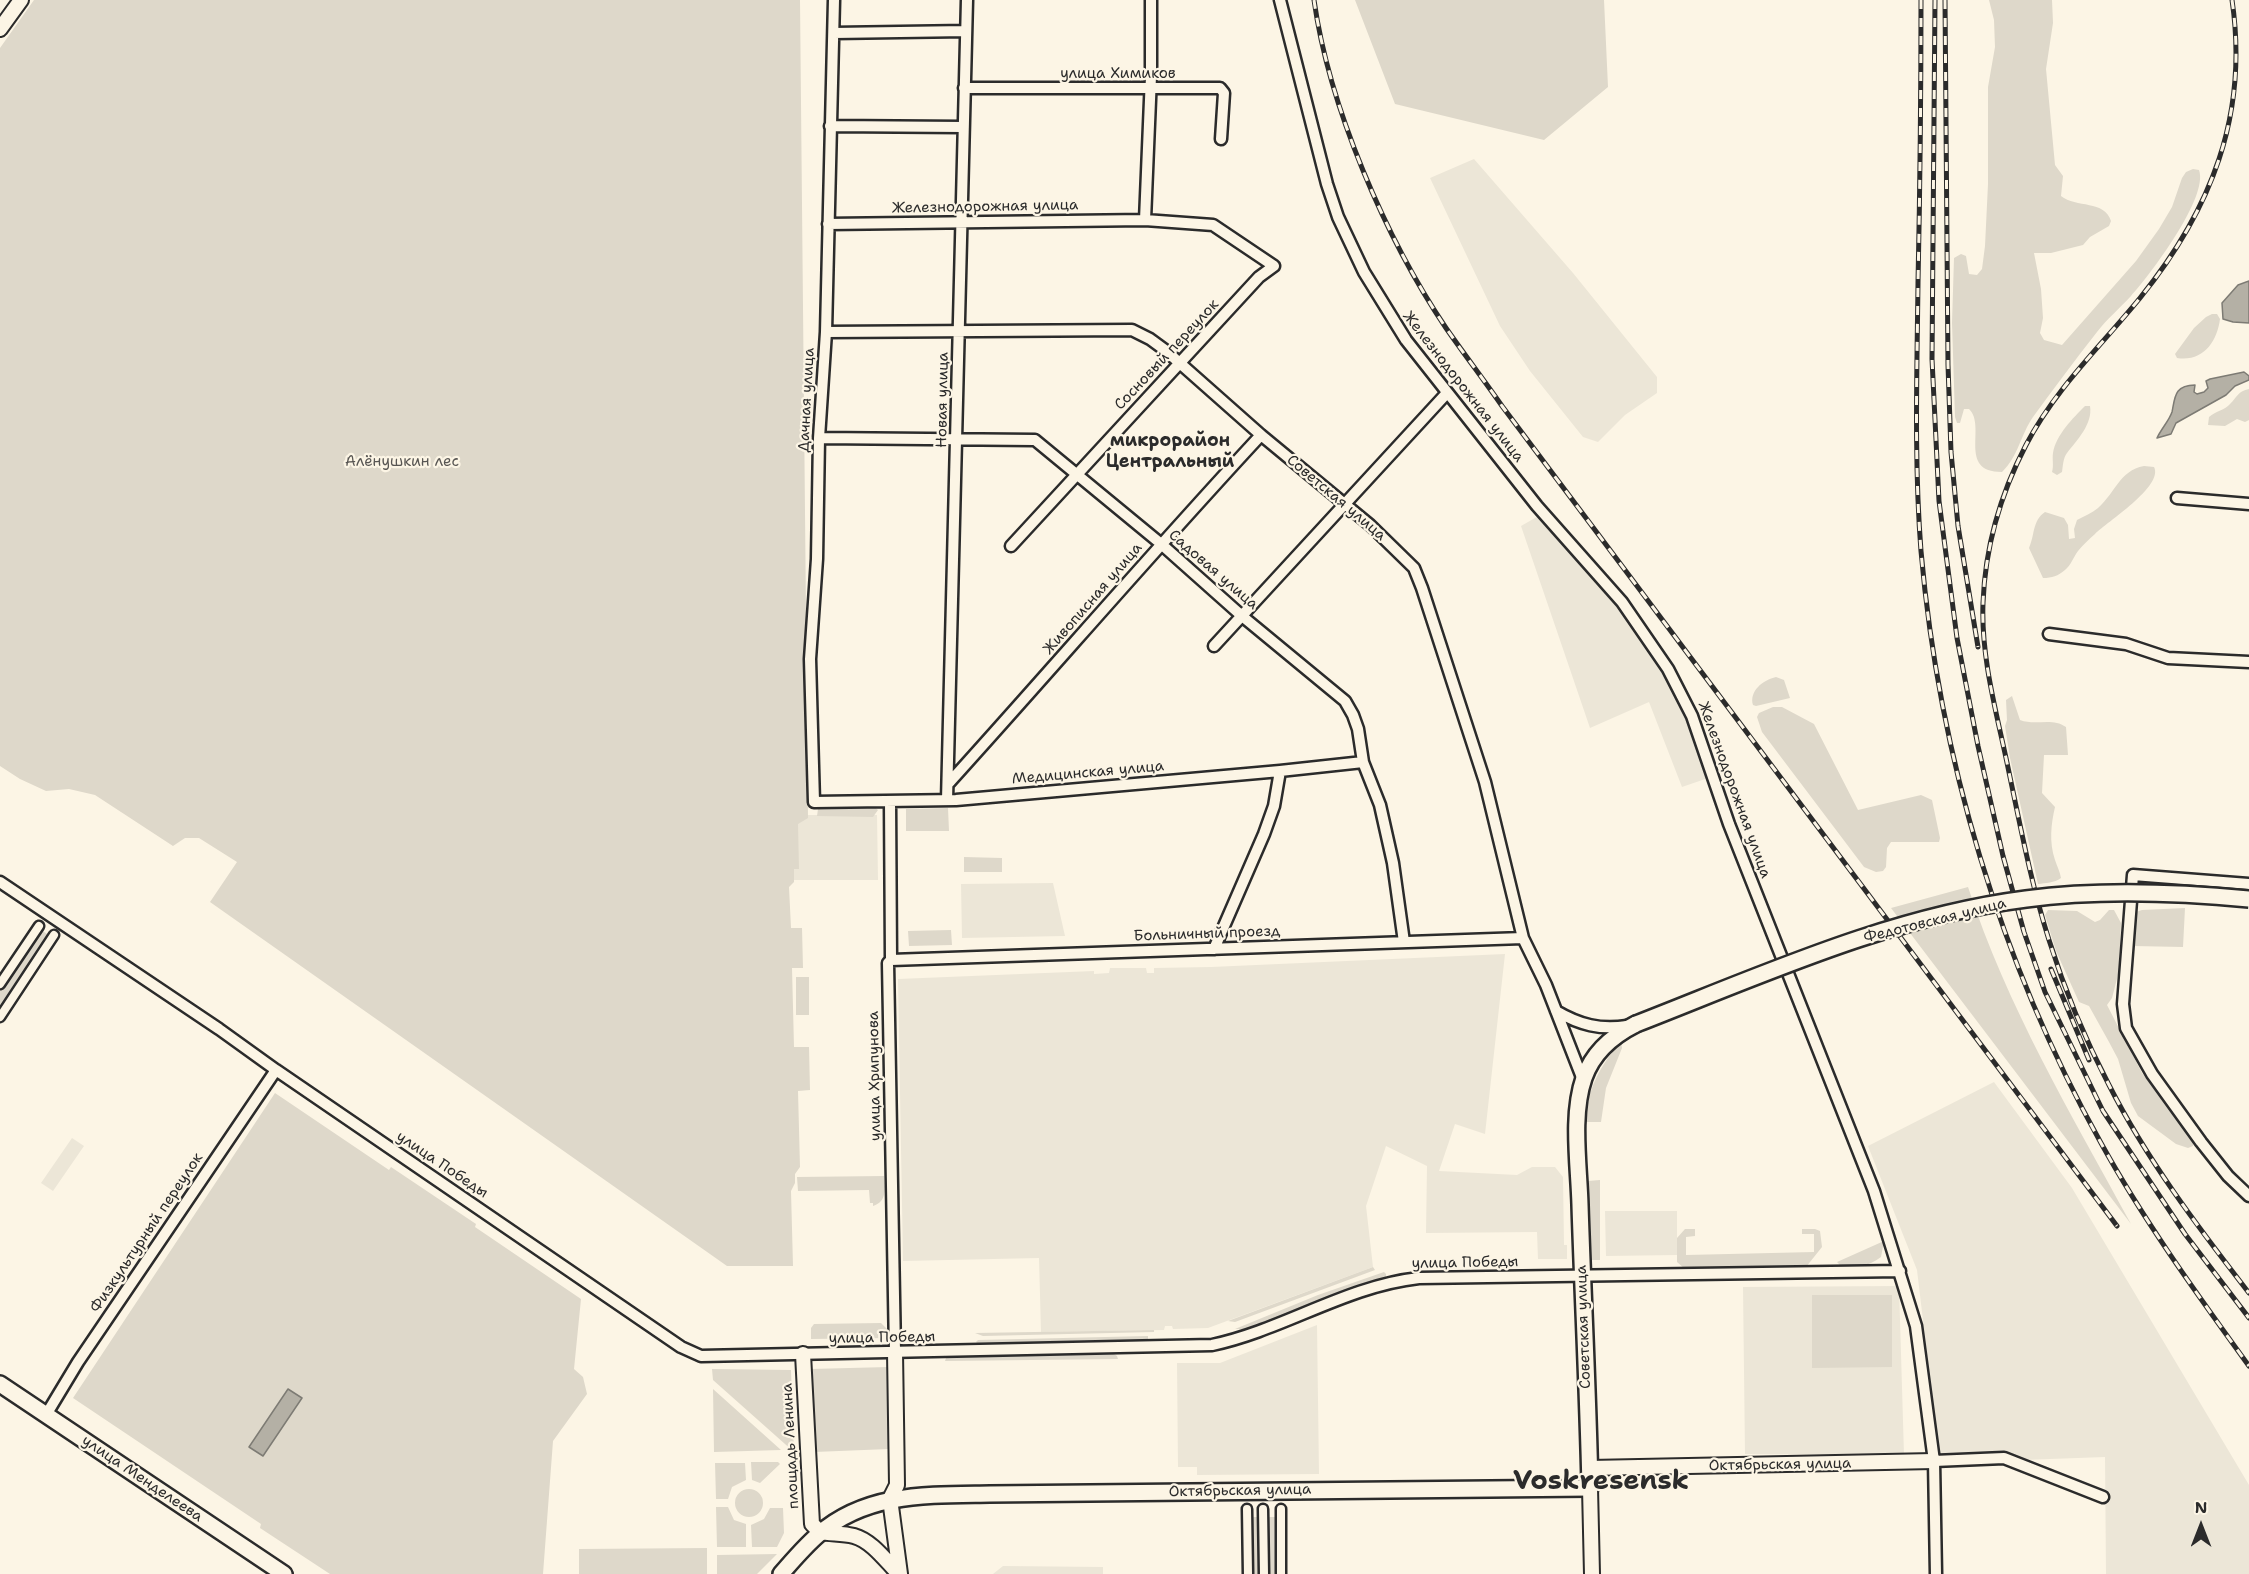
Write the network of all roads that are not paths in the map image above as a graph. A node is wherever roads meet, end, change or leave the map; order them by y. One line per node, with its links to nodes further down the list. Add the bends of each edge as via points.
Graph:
1 (21, 0): 6 (street)
2 (834, 0): 8 (street, Дачная улица)
3 (967, 0): 7 (street, Новая улица)
4 (1151, 0): 10 (street)
5 (1280, 0): 21 (street, Железнодорожная улица, via 1318,151 1346,237 1391,319)
6 (0, 29)
7 (966, 31): 8 (street); 9 (street, Новая улица)
8 (834, 33): 11 (street, Дачная улица)
9 (964, 88): 10 (street, улица Химиков); 12 (street, Новая улица)
10 (1149, 89): 13 (street, улица Химиков, via 1220,88 1224,93); 14 (street)
11 (830, 126): 12 (street); 16 (street, Дачная улица)
12 (963, 127): 15 (street, Новая улица)
13 (1221, 139)
14 (1144, 220): 15 (street, Железнодорожная улица); 17 (street, Железнодорожная улица, via 1213,225)
15 (961, 222): 16 (street, Железнодорожная улица); 18 (street, Новая улица)
16 (828, 224): 19 (street, Дачная улица)
17 (1274, 266): 20 (street, Сосновый переулок, via 1259,277)
18 (959, 331): 19 (street, Советская улица); 20 (street, Советская улица, via 1132,330 1150,339); 24 (street, Новая улица)
19 (826, 332): 23 (street, Дачная улица)
20 (1180, 364): 22 (street, Советская улица); 25 (street, Сосновый переулок)
21 (1447, 393): 27 (street); 57 (street, Железнодорожная улица, via 1537,506 1622,602 1668,669 1692,716 1729,824 1874,1191)
22 (1261, 435): 27 (street, Советская улица); 29 (street, Живописная улица)
23 (819, 438): 24 (street, Садовая улица); 40 (street, Дачная улица, via 810,659)
24 (957, 438): 25 (street, Садовая улица, via 1035,440); 37 (street, Новая улица)
25 (1077, 474): 29 (street, Садовая улица); 30 (street, Сосновый переулок)
26 (2177, 498): 28 (street)
27 (1345, 504): 31 (street); 46 (street, Советская улица, via 1414,568 1485,782)
28 (2249, 504)
29 (1160, 543): 31 (street, Садовая улица); 37 (street, Живописная улица)
30 (1011, 546)
31 (1242, 616): 33 (street); 35 (street, Садовая улица, via 1344,701 1358,729)
32 (2049, 634): 34 (street, via 2126,644 2168,658)
33 (1214, 646)
34 (2249, 662)
35 (1363, 762): 36 (street, Медицинская улица); 47 (street, Садовая улица, via 1382,814)
36 (1280, 771): 38 (street, Медицинская улица); 48 (street, via 1264,834)
37 (948, 784): 38 (street, Новая улица)
38 (948, 800): 39 (street, Медицинская улица)
39 (890, 801): 40 (street, Медицинская улица); 49 (street, улица Хрипунова)
40 (814, 802)
41 (0, 882): 54 (street, улица Победы)
42 (2249, 884): 56 (street, via 2133,875 2122,1004 2126,1028 2152,1074 2228,1176)
43 (2249, 899): 53 (main road, Федотовская улица, bridge, via 2090,892 1986,906 1838,946)
44 (39, 926): 50 (street)
45 (54, 935): 52 (street)
46 (1523, 938): 47 (street, Больничный проезд); 51 (street, Советская улица)
47 (1404, 942): 48 (street, Больничный проезд)
48 (1214, 949): 49 (street, Больничный проезд)
49 (891, 960): 59 (street, улица Хрипунова, via 888,963)
50 (0, 984)
51 (1556, 1011): 53 (street, via 1604,1029); 55 (street, Советская улица)
52 (0, 1017)
53 (1636, 1024): 55 (main road, Советская улица, via 1607,1042)
54 (276, 1070): 60 (street, улица Победы, via 693,1354); 62 (street, Физкультурный переулок, via 84,1352)
55 (1583, 1080): 58 (main road, Советская улица, via 1578,1114)
56 (2249, 1196)
57 (1900, 1271): 58 (street, улица Победы); 63 (street, Железнодорожная улица, via 1916,1326)
58 (1582, 1276): 59 (street, улица Победы, via 1393,1281 1249,1336 1212,1345); 64 (main road, Советская улица)
59 (895, 1352): 60 (street, улица Победы); 67 (street, via 897,1485)
60 (803, 1354): 71 (street, площадь Ленина, via 812,1524)
61 (0, 1384): 62 (main road, улица Менделеева)
62 (46, 1415): 72 (main road, улица Менделеева)
63 (1934, 1461): 64 (street, Октябрьская улица); 66 (street, via 2004,1458); 79 (street, Железнодорожная улица)
64 (1590, 1468): 65 (main road, Советская улица)
65 (1590, 1488): 67 (main road, Октябрьская улица); 78 (street, Советская улица)
66 (2103, 1497)
67 (890, 1499): 71 (main road, Октябрьская улица, via 846,1515); 74 (street)
68 (1247, 1509): 75 (street)
69 (1263, 1509): 76 (street)
70 (1281, 1509): 77 (street)
71 (820, 1532): 73 (main road, Октябрьская улица); 74 (street, via 860,1538)
72 (284, 1574)
73 (781, 1574)
74 (899, 1574)
75 (1248, 1574)
76 (1264, 1574)
77 (1281, 1574)
78 (1592, 1574)
79 (1936, 1574)

